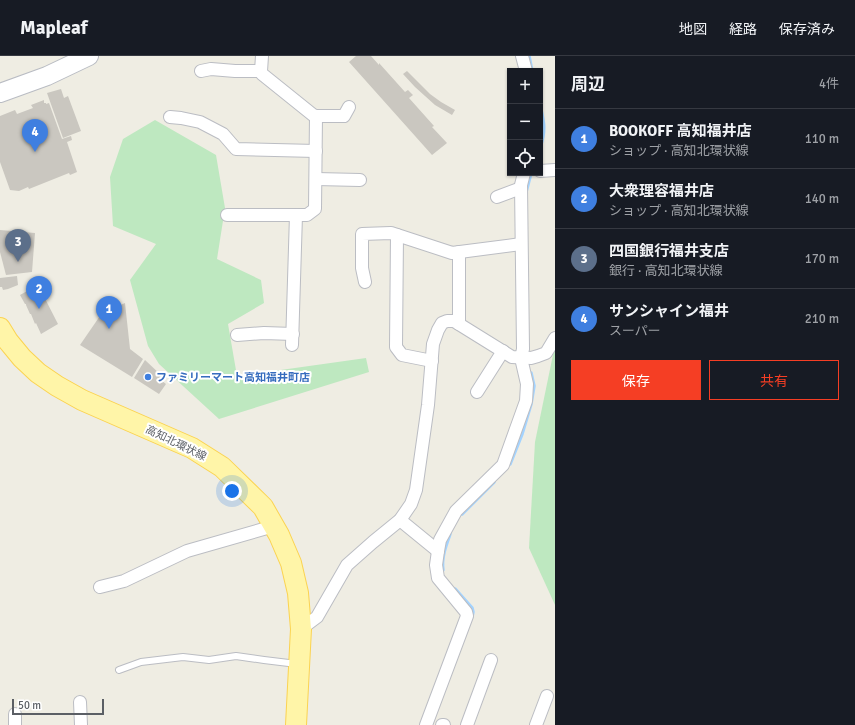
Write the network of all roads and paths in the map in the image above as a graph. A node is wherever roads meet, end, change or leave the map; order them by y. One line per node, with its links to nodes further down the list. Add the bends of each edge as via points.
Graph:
1 (89, 56): 7 (street, via 47,76)
2 (262, 56): 6 (street)
3 (522, 56): 4 (street)
4 (525, 68)
5 (201, 71): 6 (street)
6 (261, 71): 9 (street)
7 (0, 93)
8 (349, 107): 9 (street, via 344,116)
9 (316, 116): 11 (street)
10 (170, 117): 11 (street, via 200,122 223,134 236,149)
11 (316, 151): 15 (street)
12 (555, 170): 13 (street)
13 (543, 171)
14 (523, 176): 17 (street)
15 (316, 179): 16 (street); 20 (street, via 315,209 306,215)
16 (360, 180)
17 (521, 188): 18 (street); 22 (street)
18 (497, 197)
19 (228, 215): 20 (street)
20 (296, 215): 28 (street, via 292,339 274,332)
21 (397, 235): 23 (street, via 452,253); 24 (street, via 362,234 362,268); 32 (street, via 396,348 402,355)
22 (521, 244): 23 (street); 31 (street)
23 (459, 252): 25 (street)
24 (365, 282)
25 (459, 324): 30 (street); 32 (street, via 446,320 442,323 433,344)
26 (555, 327): 29 (street)
27 (0, 328): 35 (main road, 高知北環状線, via 22,358 57,386 82,400 192,448 222,467 263,507)
28 (237, 335)
29 (555, 338): 31 (street, via 546,353)
30 (503, 351): 31 (street, via 512,357); 33 (street)
31 (521, 358): 36 (street, via 527,384 526,401 503,465 456,511 440,540)
32 (432, 361): 34 (street, via 416,490 411,504)
33 (477, 392)
34 (400, 520): 36 (street); 38 (street, via 348,565 317,617)
35 (274, 526): 37 (street, via 186,551 124,581); 38 (main road, 高知北環状線, via 291,563 298,593)
36 (438, 551): 46 (street, via 438,578 467,616)
37 (100, 587)
38 (301, 629): 40 (main road, 高知北環状線)
39 (491, 660): 47 (street)
40 (299, 664): 41 (lane, via 236,656 209,660 183,658 141,662); 45 (main road, 高知北環状線)
41 (120, 670)
42 (547, 696): 48 (street)
43 (80, 702): 44 (street)
44 (81, 725)
45 (296, 725)
46 (426, 725)
47 (467, 725)
48 (536, 725)

